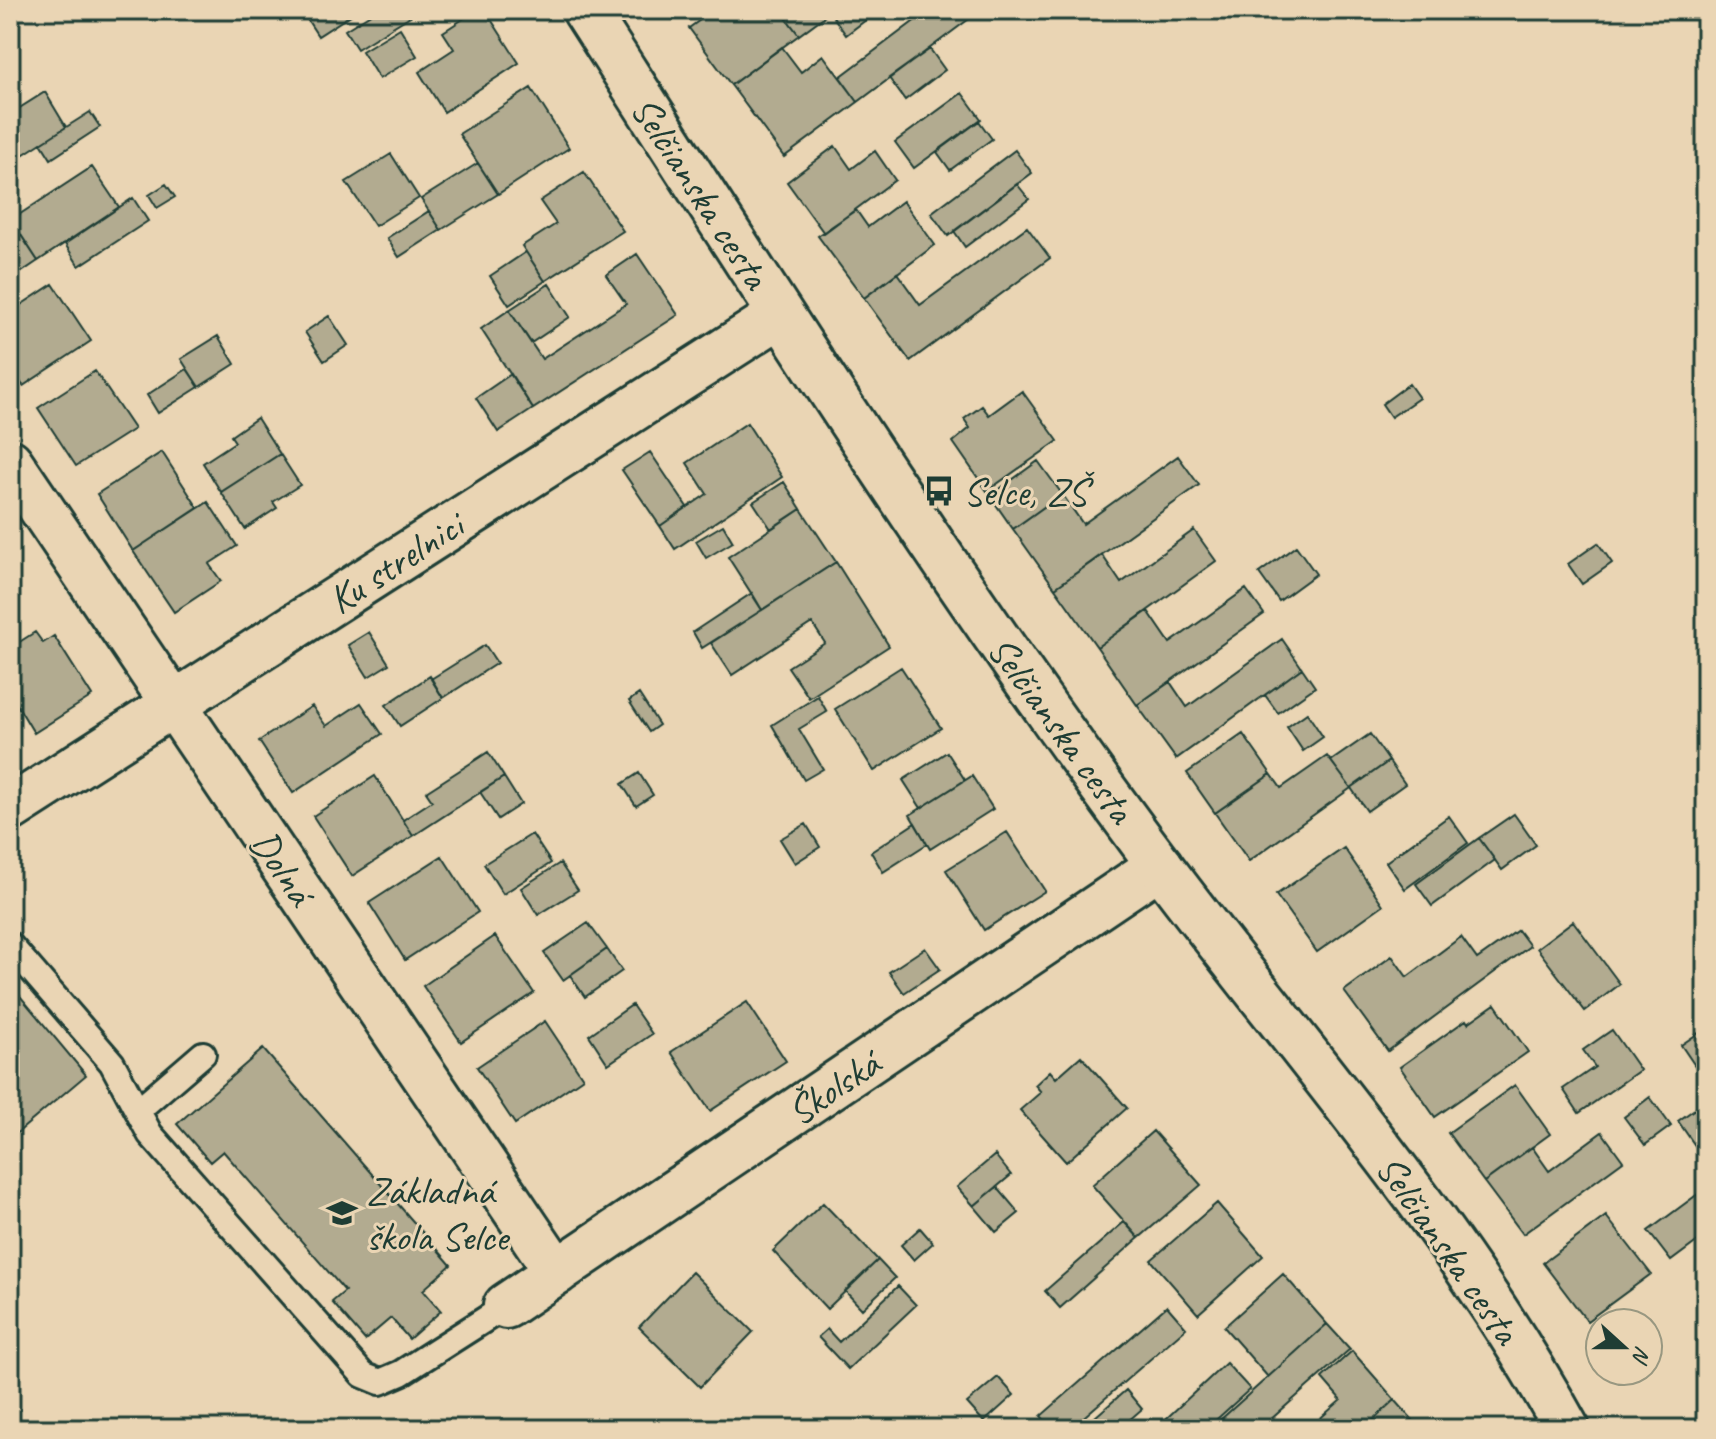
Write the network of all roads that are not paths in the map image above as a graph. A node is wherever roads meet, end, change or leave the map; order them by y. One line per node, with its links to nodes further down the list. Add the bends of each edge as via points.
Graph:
1 (585, 10): 2 (street, Selčianska cesta)
2 (780, 315): 4 (street, Ku strelnici); 6 (street, Selčianska cesta, via 934,550)
3 (10, 462): 4 (street, Dolná)
4 (173, 705): 5 (street, Ku strelnici); 10 (street, Dolná)
5 (10, 809)
6 (1160, 865): 10 (street, Školská); 12 (street, Selčianska cesta, via 1460,1255)
7 (10, 945): 9 (lane, via 112,1063)
8 (203, 1054): 9 (lane)
9 (138, 1110): 11 (lane, via 150,1134 363,1375 380,1382 401,1373)
10 (557, 1272): 11 (street, Školská)
11 (506, 1306)
12 (1567, 1429)

